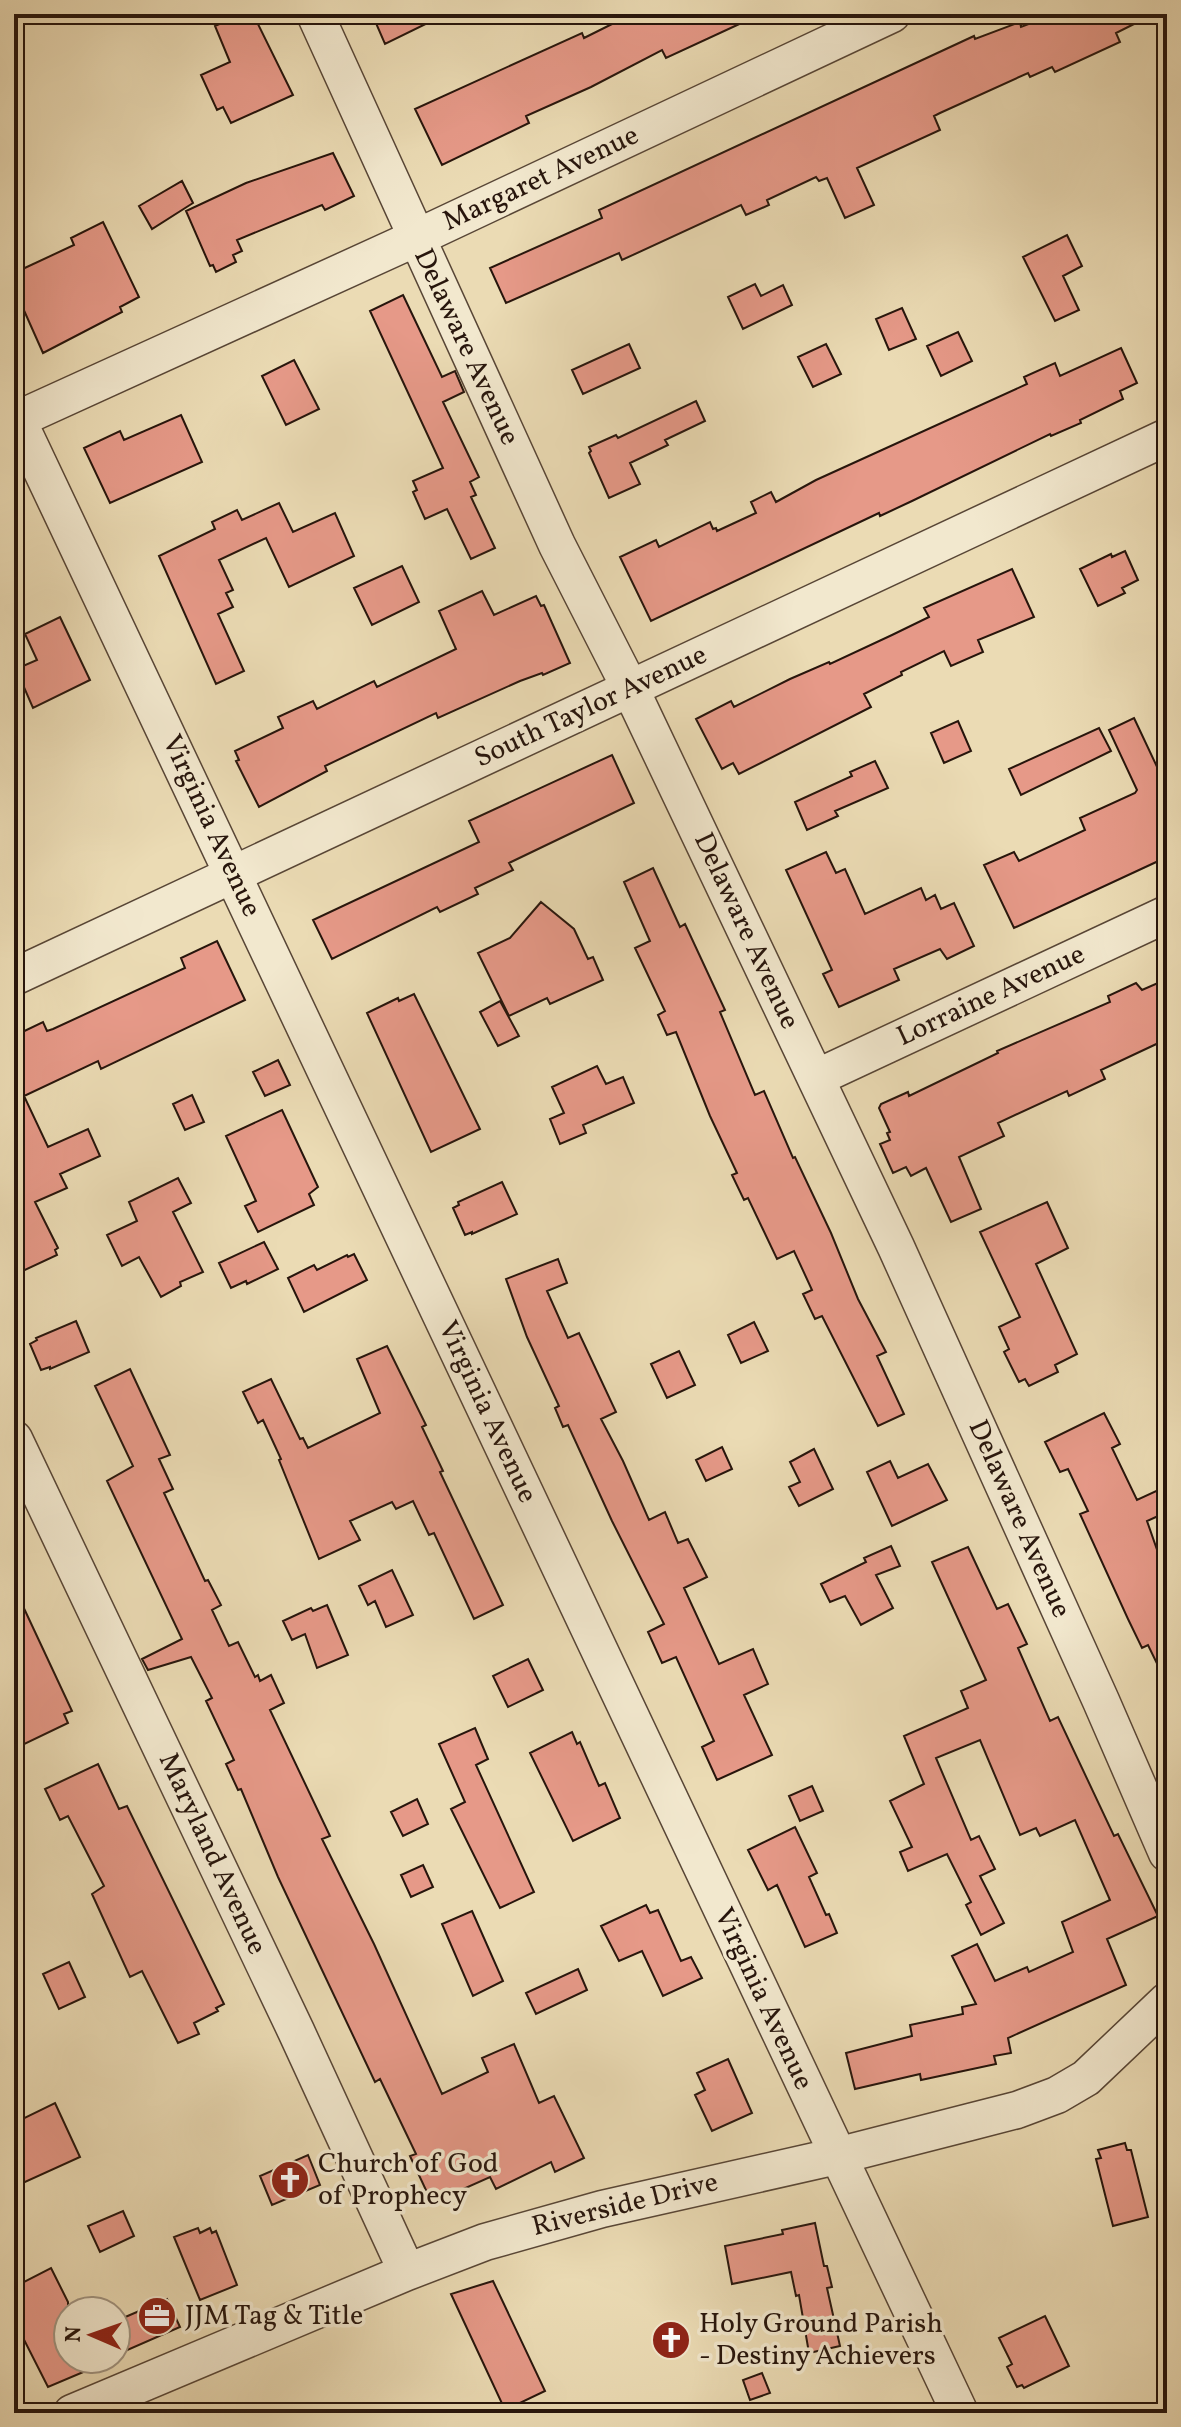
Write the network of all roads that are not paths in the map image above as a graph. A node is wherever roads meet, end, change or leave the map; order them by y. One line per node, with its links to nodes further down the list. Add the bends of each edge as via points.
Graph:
1 (315, 14): 3 (street, Delaware Avenue)
2 (892, 14): 3 (street, Margaret Avenue)
3 (416, 238): 4 (street, Margaret Avenue); 6 (street, Delaware Avenue, via 557,545)
4 (15, 418): 7 (street, Virginia Avenue)
5 (1167, 437): 6 (street, South Taylor Avenue)
6 (630, 688): 7 (street, South Taylor Avenue); 10 (street, Delaware Avenue)
7 (234, 874): 9 (street, South Taylor Avenue); 14 (street, Virginia Avenue)
8 (1167, 914): 10 (street, Lorraine Avenue)
9 (14, 977)
10 (816, 1078): 12 (street, Delaware Avenue)
11 (14, 1439): 15 (street, Maryland Avenue)
12 (1167, 1853)
13 (1167, 2001): 14 (street, Riverside Drive, via 1086,2078 1057,2095)
14 (837, 2156): 15 (street, Riverside Drive, via 587,2213 485,2242); 17 (street, Virginia Avenue)
15 (407, 2272): 16 (street, Riverside Drive)
16 (72, 2413)
17 (960, 2413)

